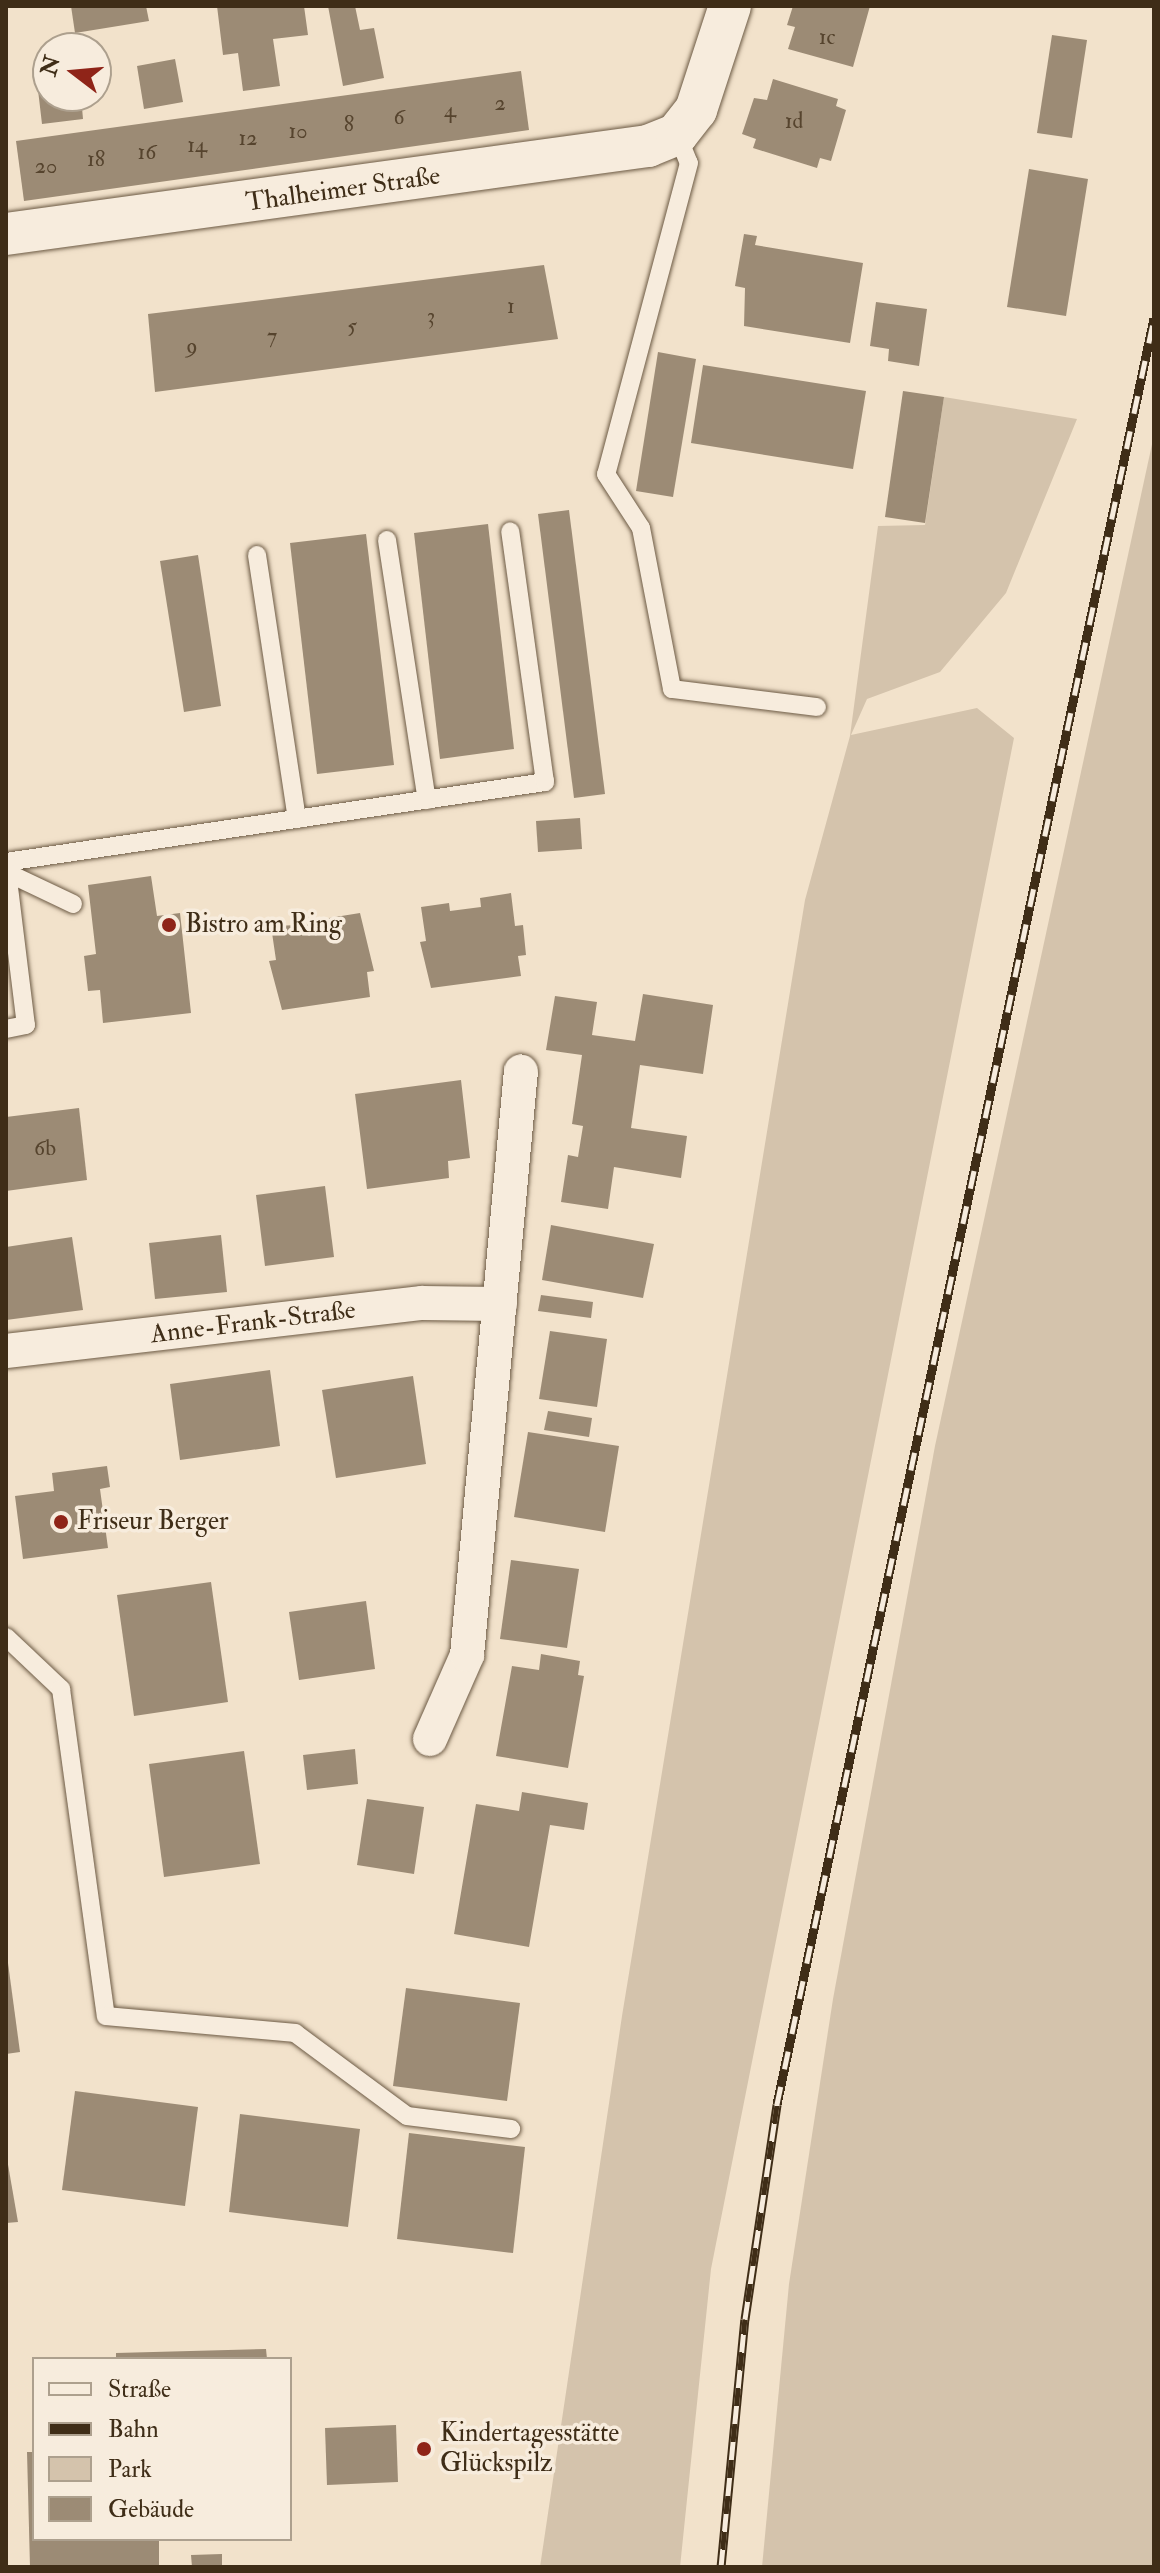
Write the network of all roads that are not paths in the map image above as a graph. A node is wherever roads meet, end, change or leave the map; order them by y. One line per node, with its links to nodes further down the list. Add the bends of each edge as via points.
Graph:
1 (730, 6): 2 (street, via 696,110)
2 (677, 134): 3 (street, Thalheimer Straße, via 612,155); 7 (lane, via 689,163 606,474 641,528 672,689)
3 (6, 234)
4 (510, 531): 8 (lane, via 545,782)
5 (387, 540): 8 (lane)
6 (257, 555): 9 (lane)
7 (817, 707)
8 (427, 800): 9 (lane)
9 (297, 819): 10 (lane)
10 (7, 866): 11 (lane); 12 (lane, via 26,1025)
11 (73, 904)
12 (6, 1029)
13 (521, 1071): 14 (street)
14 (500, 1304): 15 (street, Anne-Frank-Straße, via 422,1303); 17 (street, via 467,1655)
15 (6, 1351)
16 (6, 1637): 18 (lane, via 61,1689 106,2016 295,2033 407,2116)
17 (430, 1739)
18 (511, 2129)

